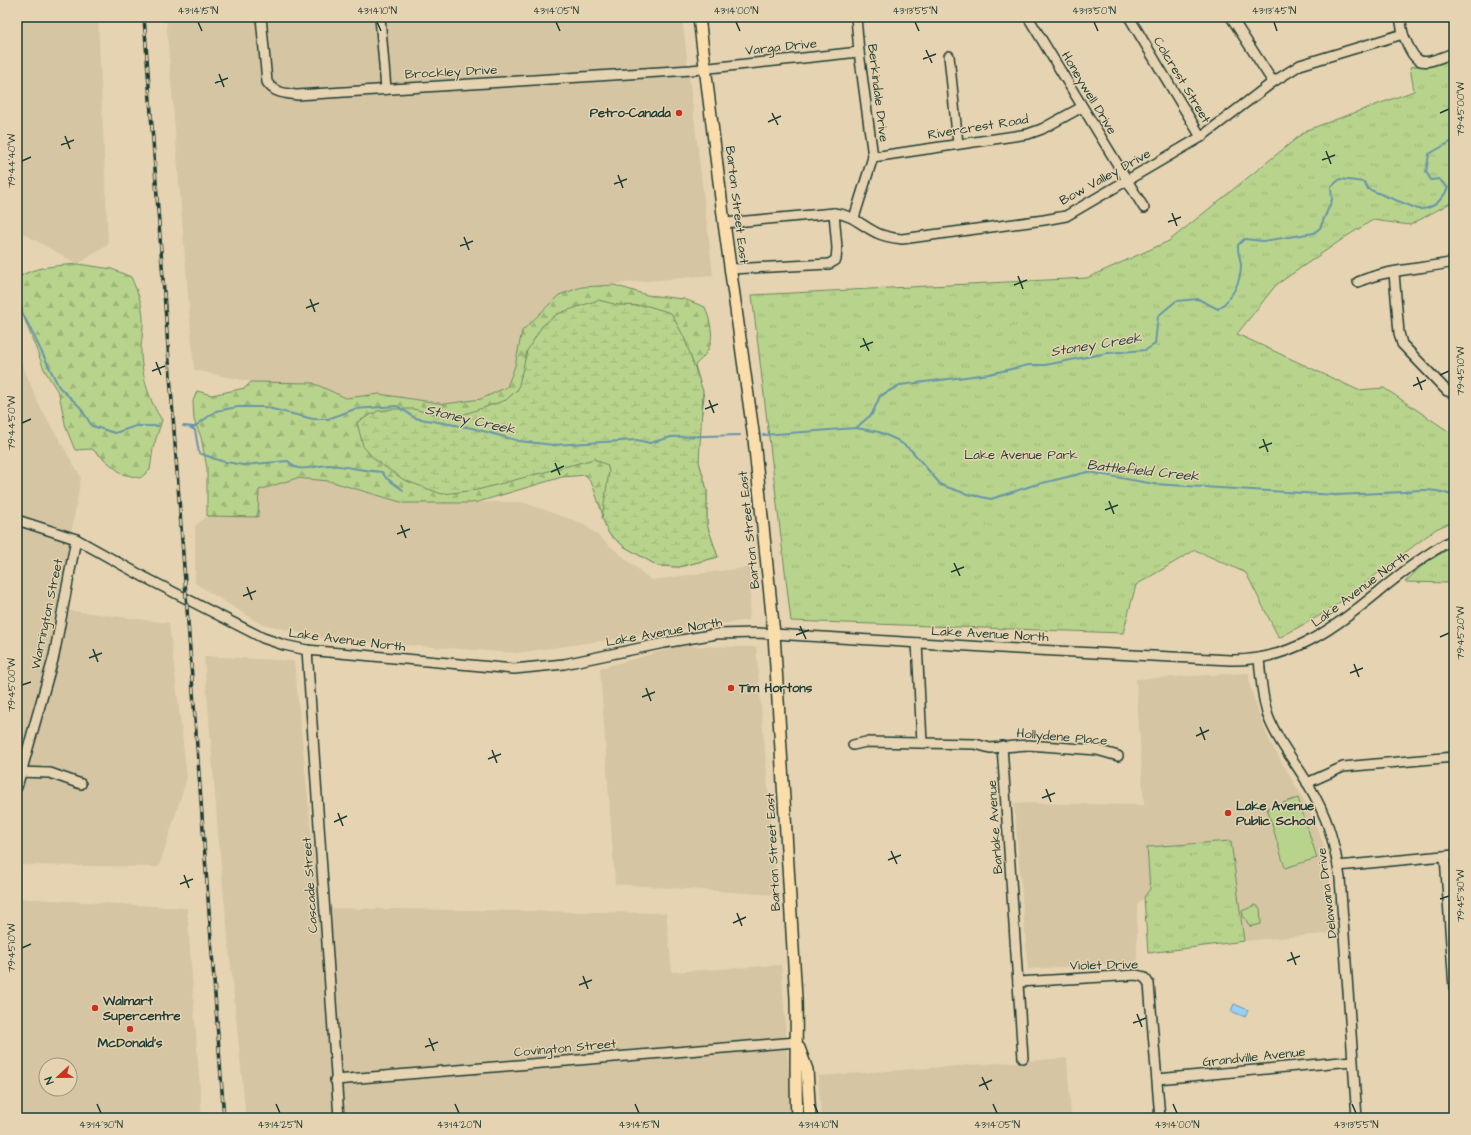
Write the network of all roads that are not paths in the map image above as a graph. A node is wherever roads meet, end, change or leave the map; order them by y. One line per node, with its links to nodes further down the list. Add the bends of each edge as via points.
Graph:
1 (261, 17): 15 (street, Brockley Drive, via 267,82 277,92 297,95)
2 (380, 17): 15 (street)
3 (699, 17): 13 (main road, Barton Street East)
4 (856, 17): 10 (street, Berkindale Drive)
5 (1028, 17): 16 (street, Honeywell Drive)
6 (1129, 17): 17 (street, Colcrest Street)
7 (1231, 17): 14 (street)
8 (1400, 17): 9 (street)
9 (1403, 34): 11 (street, via 1413,58 1421,62); 14 (street, Bow Valley Drive, via 1300,65)
10 (859, 52): 13 (street, Varga Drive); 19 (street, Berkindale Drive)
11 (1454, 53)
12 (949, 56): 18 (street)
13 (705, 68): 15 (street, Brockley Drive); 24 (main road, Barton Street East)
14 (1273, 82): 17 (street, Bow Valley Drive)
15 (386, 89)
16 (1082, 107): 18 (street, Rivercrest Road, via 1028,134); 20 (street, Honeywell Drive)
17 (1201, 136): 20 (street, Bow Valley Drive)
18 (958, 144): 19 (street, Rivercrest Road)
19 (873, 157): 23 (street, Berkindale Drive)
20 (1128, 181): 21 (street, Honeywell Drive); 23 (street, Bow Valley Drive, via 1066,216 1044,220 902,239 876,233)
21 (1144, 208)
22 (834, 213): 23 (street, Bow Valley Drive); 24 (street, Bow Valley Drive); 26 (street, via 836,260 829,264)
23 (854, 218)
24 (724, 223): 26 (main road, Barton Street East)
25 (1454, 262): 27 (street)
26 (731, 269): 33 (main road, Barton Street East, via 754,439)
27 (1394, 273): 28 (street, via 1369,277); 29 (street, via 1402,344 1446,391)
28 (1358, 282)
29 (1454, 393)
30 (17, 520): 31 (street, Lake Avenue North)
31 (76, 539): 35 (street, Lake Avenue North, via 263,638); 42 (street, Warrington Street, via 54,656)
32 (1454, 539): 36 (street, Lake Avenue North, via 1422,558 1326,633 1292,650)
33 (774, 634): 34 (street, Lake Avenue North); 35 (street, Lake Avenue North, via 716,634 564,664 514,669); 51 (main road, Barton Street East)
34 (917, 643): 36 (street, Lake Avenue North, via 1223,660); 37 (street)
35 (307, 650): 54 (street, Cascade Street)
36 (1259, 659): 43 (street, Delawana Drive, via 1264,701 1275,733)
37 (922, 743): 38 (street, via 866,742); 39 (street, via 975,744 990,748)
38 (853, 745)
39 (1002, 746): 40 (street, Hollydene Place, via 1028,745 1097,750); 49 (street, Barlake Avenue)
40 (1118, 756)
41 (1454, 757): 43 (street, via 1343,767)
42 (19, 772): 44 (street, via 50,773); 45 (street, Warrington Street)
43 (1308, 783): 47 (street, Delawana Drive, via 1328,823 1336,847)
44 (81, 784)
45 (17, 787)
46 (1450, 856): 47 (street); 48 (street)
47 (1338, 866): 53 (street, Delawana Drive, via 1346,947)
48 (1453, 950): 50 (street)
49 (1018, 982): 52 (street, Barlake Avenue); 55 (street, Violet Drive, via 1143,976 1149,984)
50 (1454, 987)
51 (797, 1042): 54 (street, Covington Street); 57 (main road, Barton Street East); 58 (main road, Barton Street East, via 807,1070)
52 (1023, 1058)
53 (1352, 1061): 55 (street, Grandville Avenue); 60 (street, Delawana Drive)
54 (335, 1080): 56 (street, Cascade Street)
55 (1157, 1080): 59 (street, Violet Drive)
56 (339, 1118)
57 (797, 1118)
58 (810, 1118)
59 (1160, 1118)
60 (1357, 1118)

